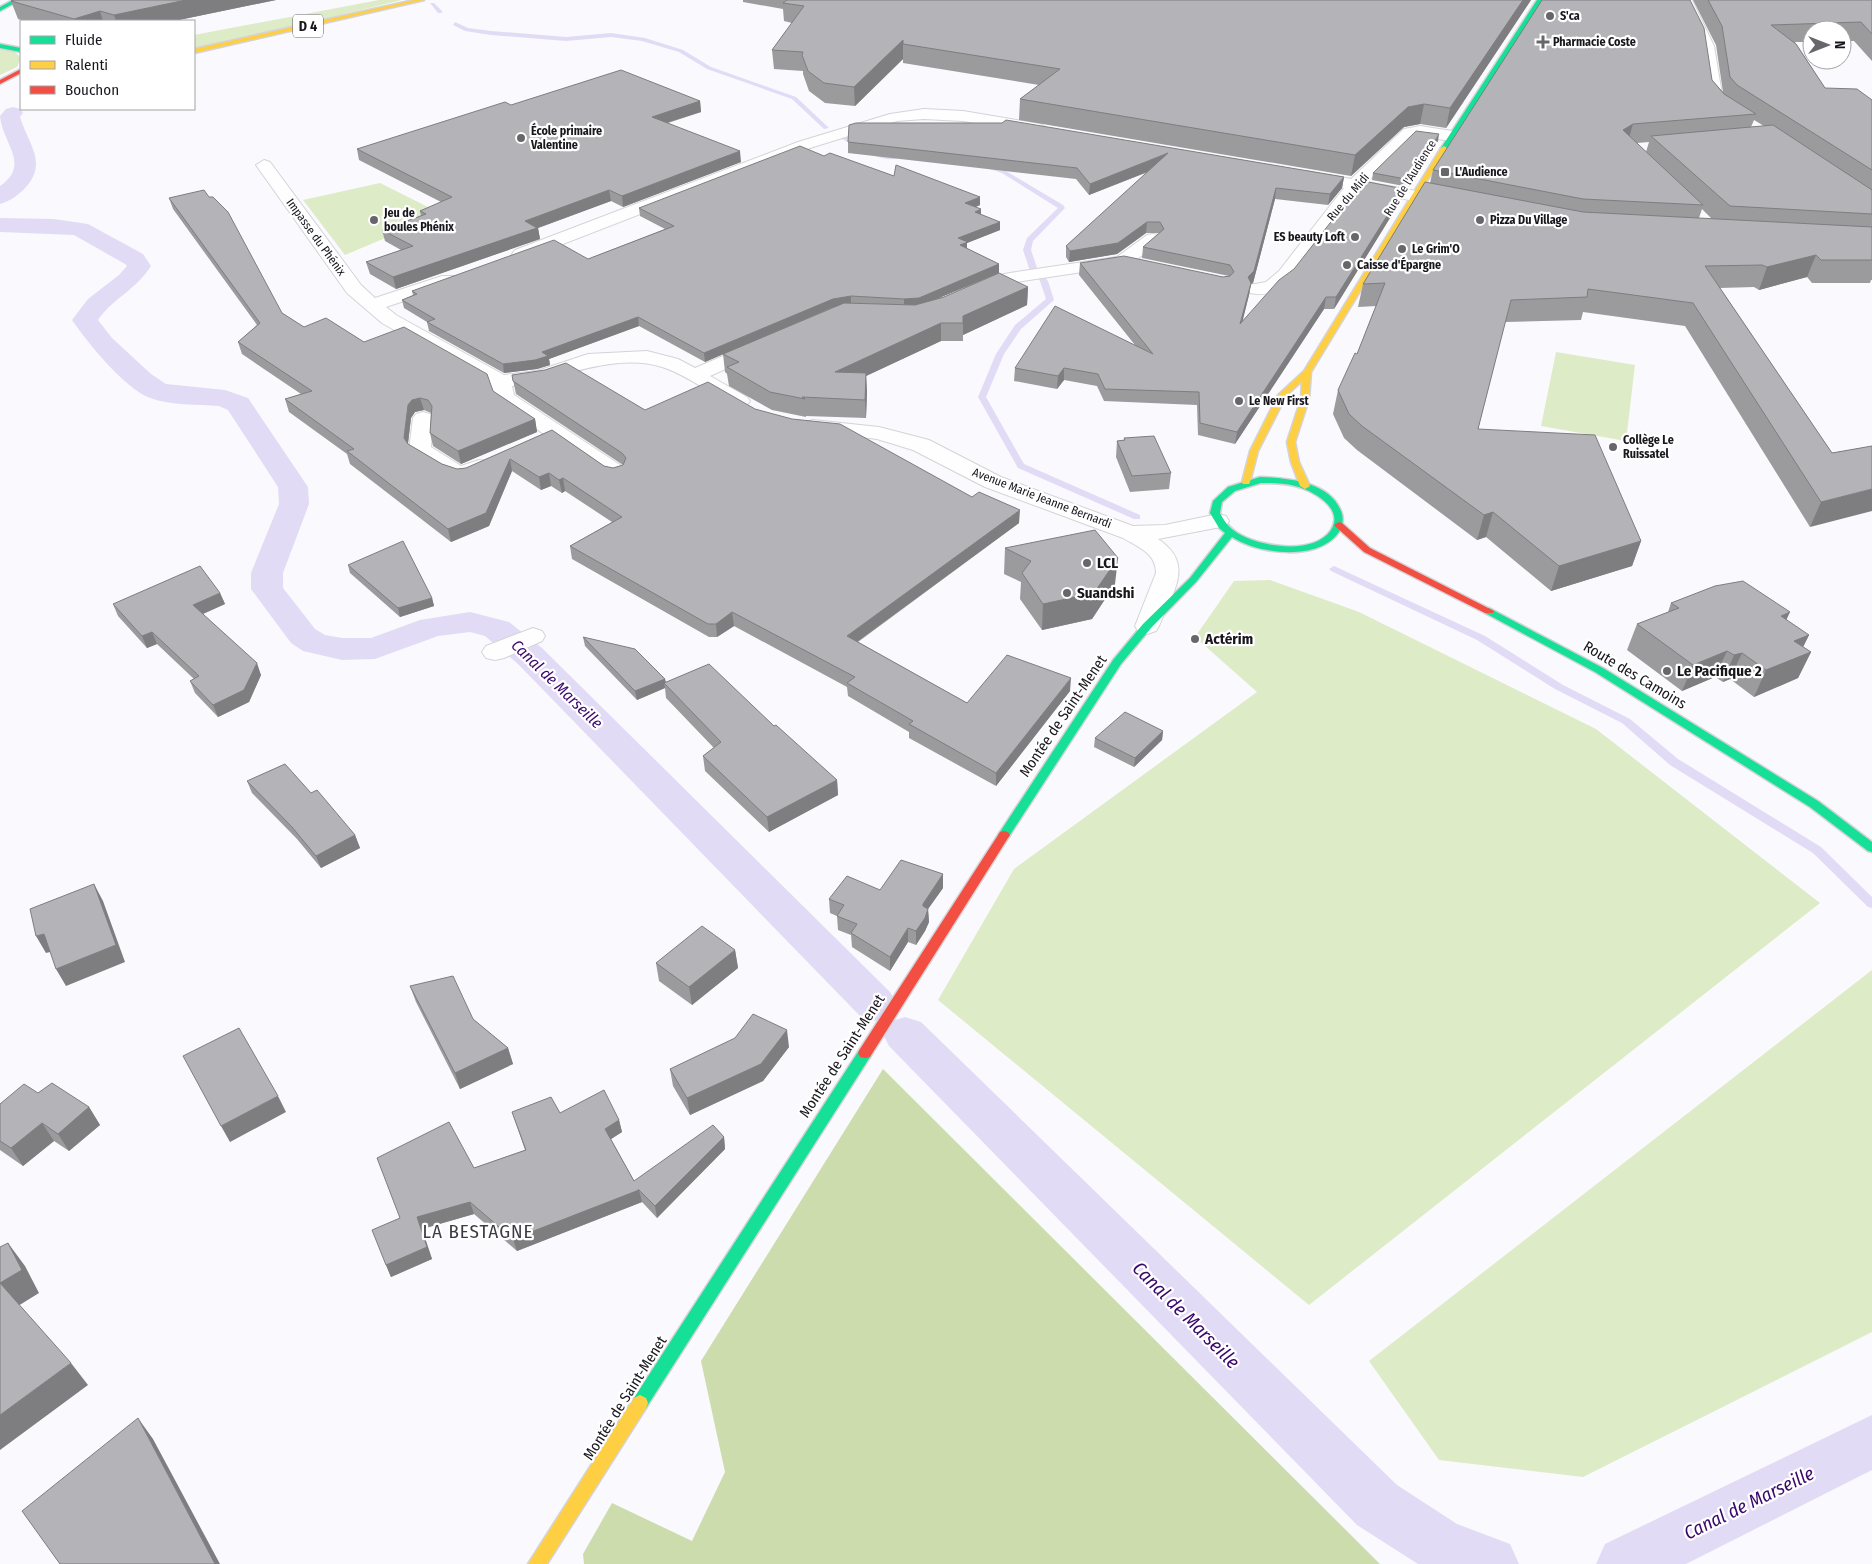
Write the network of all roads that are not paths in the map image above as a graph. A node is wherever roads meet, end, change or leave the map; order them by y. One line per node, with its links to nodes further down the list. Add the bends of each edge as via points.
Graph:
1 (17, 0): 5 (main road)
2 (421, 0): 8 (main road, D 4)
3 (1540, 0): 13 (main road, Rue de l'Audience)
4 (1685, 0): 11 (street, via 1707,46 1715,99)
5 (0, 9)
6 (0, 46): 7 (main road)
7 (20, 49)
8 (195, 51)
9 (20, 86): 10 (main road)
10 (0, 90)
11 (1724, 109)
12 (1052, 131): 20 (street, via 963,116 924,114 895,117 804,145)
13 (1452, 136): 16 (street, Rue du Midi, via 1409,132); 17 (main road, Rue de l'Audience)
14 (264, 165): 26 (street, Impasse du Phénix, via 349,282)
15 (1286, 172): 16 (street)
16 (1356, 184): 17 (street); 24 (street, Rue du Midi, via 1285,275 1272,287)
17 (1415, 196): 18 (street); 28 (main road, Rue de l'Audience)
18 (1462, 205)
19 (1153, 239): 21 (street)
20 (510, 258)
21 (1123, 261): 22 (street); 25 (street, via 996,281)
22 (1150, 267)
23 (464, 274): 26 (street)
24 (1257, 289)
25 (961, 297)
26 (372, 305): 30 (street, via 389,319)
27 (778, 338): 29 (street)
28 (1307, 372): 38 (main road, Rue de l'Audience, via 1282,395 1254,451); 39 (main road, Rue de l'Audience, via 1305,399 1291,442)
29 (696, 376): 30 (street, via 671,362 647,357 622,357 588,360 540,376); 31 (street)
30 (501, 382): 34 (street, via 504,398)
31 (756, 411)
32 (423, 418): 36 (street, via 420,450 460,474)
33 (794, 424): 42 (street, Avenue Marie Jeanne Bernardi, via 879,433 921,445 993,482)
34 (557, 433): 35 (street); 37 (street)
35 (530, 444)
36 (495, 459)
37 (615, 472)
38 (1246, 482): 39 (main road, via 1275,480); 41 (main road, via 1230,488 1218,498 1215,509)
39 (1305, 486): 40 (main road, via 1329,500 1340,516)
40 (1339, 525): 43 (main road, via 1336,533); 45 (main road, Route des Camoins)
41 (1224, 527): 42 (street, Avenue Marie Jeanne Bernardi); 44 (main road); 48 (main road, Montée de Saint-Menet)
42 (1131, 533): 49 (street, via 1161,551 1169,564)
43 (1321, 543): 44 (main road, via 1303,548); 45 (main road, Route des Camoins)
44 (1259, 546): 46 (main road)
45 (1368, 550): 52 (main road, Route des Camoins, via 1532,632 1599,670 1814,804)
46 (1243, 554)
47 (1218, 567): 48 (main road, Montée de Saint-Menet)
48 (1193, 580): 49 (main road, Montée de Saint-Menet)
49 (1147, 626): 53 (main road, Montée de Saint-Menet, via 1117,662 1007,827)
50 (533, 636): 51 (street)
51 (495, 652)
52 (1872, 848)
53 (537, 1564)

